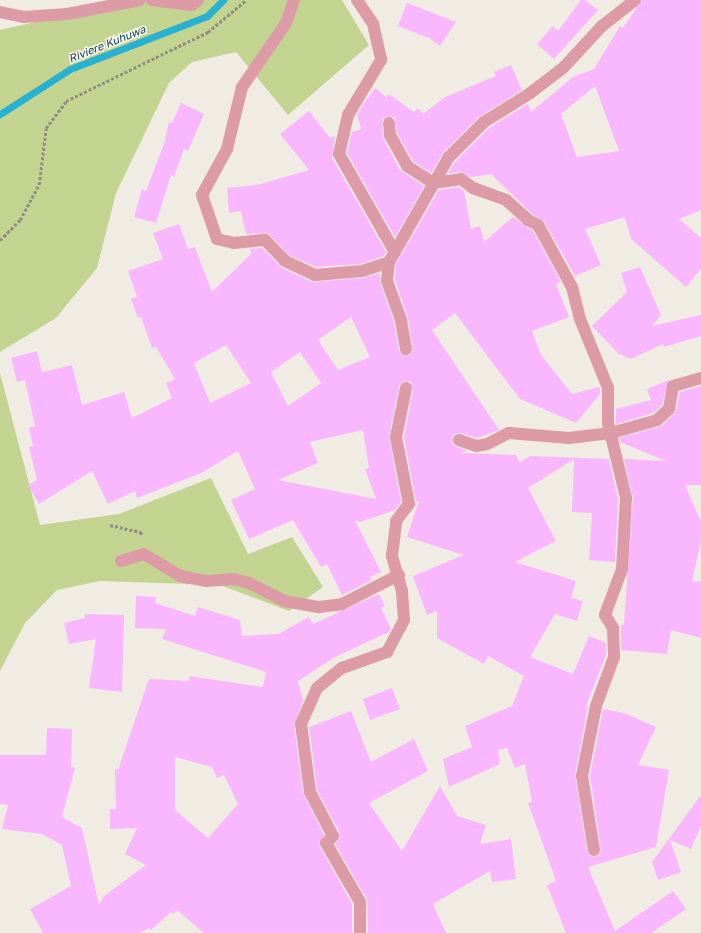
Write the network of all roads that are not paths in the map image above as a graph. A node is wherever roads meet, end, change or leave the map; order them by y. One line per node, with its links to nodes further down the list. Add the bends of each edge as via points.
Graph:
1 (140, 0): 7 (street, via 67,14 23,17)
2 (152, 0): 3 (street, via 192,5)
3 (198, 0)
4 (294, 0): 10 (street, via 286,23 242,87 227,149 202,195 217,239 234,243 265,240 285,261 315,275 362,271)
5 (357, 0): 10 (street, via 373,24 381,60 348,115 339,154)
6 (636, 0): 9 (street, via 602,26 564,67 529,94 484,122 449,157)
7 (0, 12)
8 (389, 123): 9 (street, via 390,136 407,166)
9 (433, 183): 10 (street); 14 (street, via 461,179 473,188 506,200 528,220 538,225 572,287 580,319 608,388 608,423)
10 (392, 257): 11 (street, via 387,281 400,320)
11 (406, 349)
12 (701, 378): 14 (street, via 673,386 669,409 657,420)
13 (406, 388): 17 (street, via 396,437 408,504 396,521 392,556)
14 (611, 433): 15 (street, via 570,438 509,433 488,444 476,446); 18 (street, via 626,498 622,569 604,616 613,628 614,657 596,706 582,776)
15 (459, 440)
16 (121, 561): 17 (street, via 144,554 180,576 206,581 234,579 249,583 284,601 319,607 342,604)
17 (399, 574): 19 (street, via 404,620 387,652 342,668 317,688 301,724 310,792 333,836 326,843 360,902)
18 (594, 850)
19 (360, 933)

